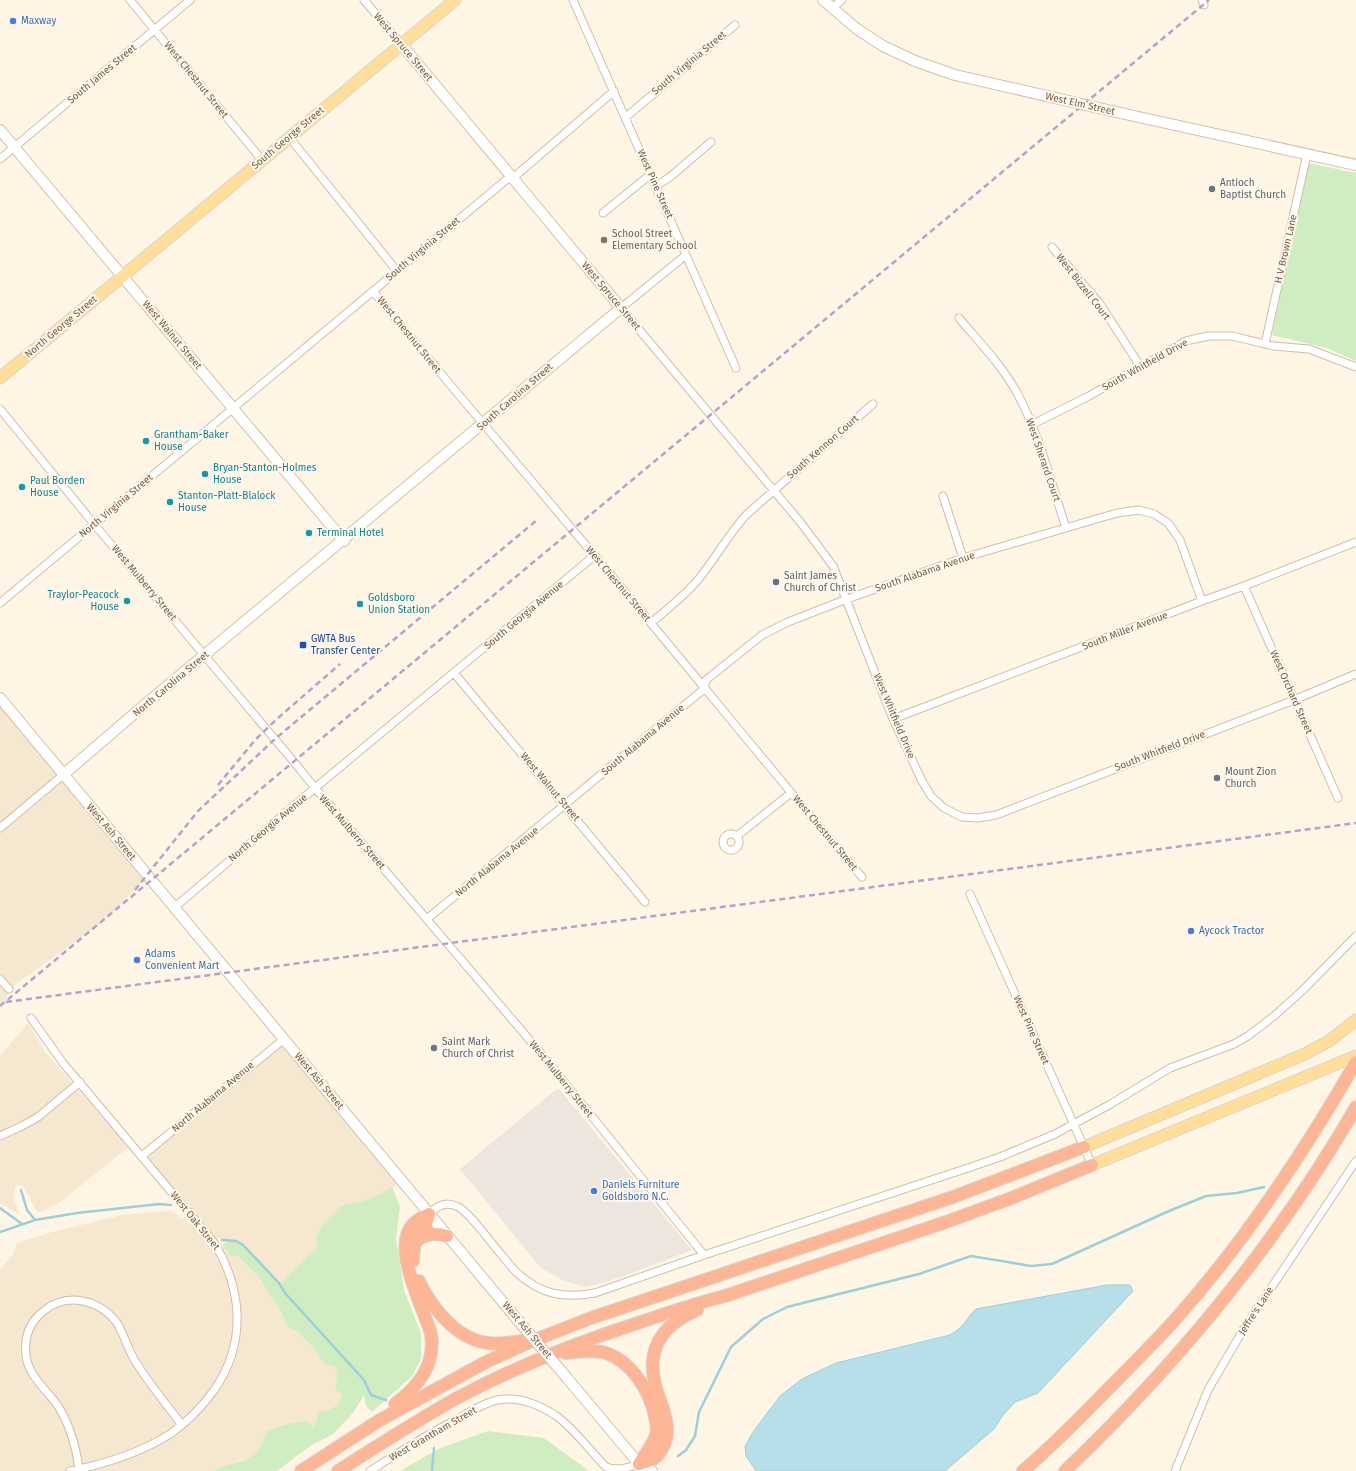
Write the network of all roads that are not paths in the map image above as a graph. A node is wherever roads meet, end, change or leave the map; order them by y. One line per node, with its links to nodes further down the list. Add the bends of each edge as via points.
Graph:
1 (130, 0): 10 (street, West Chestnut Street)
2 (190, 0): 10 (street, South James Street)
3 (364, 0): 11 (street, West Spruce Street)
4 (455, 0): 11 (main road, South George Street)
5 (573, 0): 12 (street, West Pine Street)
6 (823, 0): 8 (street, West Elm Street)
7 (842, 0): 8 (street)
8 (832, 8): 18 (street, West Elm Street, via 883,46 914,61 955,75)
9 (735, 25): 13 (street, South Virginia Street)
10 (155, 30): 17 (street, South James Street); 20 (street, West Chestnut Street)
11 (401, 44): 15 (main road, South George Street); 23 (street, West Spruce Street)
12 (614, 91): 13 (street, West Pine Street); 23 (street, South Virginia Street)
13 (626, 117): 22 (street, West Pine Street)
14 (0, 130): 17 (street, West Walnut Street)
15 (290, 137): 20 (main road, South George Street); 28 (street)
16 (711, 142): 24 (street)
17 (14, 147): 19 (street, South James Street); 29 (street, West Walnut Street)
18 (1307, 154): 21 (street, West Elm Street); 33 (street, H V Brown Lane)
19 (0, 159)
20 (262, 160): 29 (main road, South George Street)
21 (1356, 165)
22 (651, 174): 24 (street, West Pine Street); 25 (street)
23 (512, 178): 28 (street, South Virginia Street, via 506,180); 31 (street, West Spruce Street)
24 (656, 186): 27 (street, West Pine Street)
25 (603, 213)
26 (1052, 248): 34 (street, West Bizzell Court, via 1100,304)
27 (686, 255): 31 (street, South Carolina Street); 36 (street, West Pine Street)
28 (397, 271): 30 (street, South Virginia Street)
29 (122, 276): 37 (main road, North George Street); 39 (street, West Walnut Street)
30 (373, 291): 39 (street, South Virginia Street); 42 (street, West Chestnut Street)
31 (621, 308): 42 (street, South Carolina Street); 43 (street, West Spruce Street)
32 (959, 318): 41 (street, West Sherard Court, via 1000,367)
33 (1265, 344): 34 (street, South Whitfield Drive, via 1232,336 1208,336 1186,341); 35 (street, South Whitfield Drive, via 1309,349)
34 (1140, 366): 41 (street, South Whitfield Drive, via 1089,396)
35 (1356, 367)
36 (736, 368)
37 (0, 378)
38 (873, 404): 43 (street, South Kennon Court)
39 (232, 408): 45 (street, North Virginia Street); 47 (street, West Walnut Street)
40 (0, 409): 45 (street, West Mulberry Street)
41 (1033, 424): 46 (street, West Sherard Court)
42 (483, 425): 47 (street, South Carolina Street); 49 (street, West Chestnut Street)
43 (773, 490): 52 (street, West Spruce Street, via 826,555); 55 (street, South Kennon Court, via 738,523 692,586)
44 (943, 496): 50 (street)
45 (94, 524): 54 (street, North Virginia Street); 56 (street, West Mulberry Street)
46 (1066, 528): 50 (street, South Alabama Avenue); 53 (street, South Alabama Avenue, via 1117,513 1139,510 1154,514 1168,523 1180,540)
47 (344, 540): 56 (street, North Carolina Street)
48 (1356, 542): 51 (street, South Miller Avenue)
49 (594, 556): 55 (street, West Chestnut Street); 57 (street, South Georgia Avenue)
50 (963, 558): 52 (street, South Alabama Avenue)
51 (1244, 586): 53 (street, South Miller Avenue); 61 (street, West Orchard Street)
52 (847, 599): 59 (street, South Alabama Avenue, via 762,635 706,680); 62 (street, West Whitfield Drive)
53 (1202, 601): 62 (street, South Miller Avenue)
54 (0, 603)
55 (651, 623): 59 (street, West Chestnut Street)
56 (205, 656): 63 (street, North Carolina Street); 64 (street, West Mulberry Street)
57 (454, 673): 64 (street, North Georgia Avenue); 67 (street, West Walnut Street)
58 (1356, 674): 61 (street, South Whitfield Drive)
59 (704, 689): 65 (street, West Chestnut Street); 67 (street, South Alabama Avenue)
60 (0, 698): 63 (street, West Ash Street)
61 (1294, 700): 66 (street, West Orchard Street); 68 (street, South Whitfield Drive, via 996,815)
62 (893, 719): 68 (street, West Whitfield Drive, via 922,781 932,796 944,808)
63 (63, 775): 69 (street, North Carolina Street); 74 (street, West Ash Street)
64 (315, 788): 74 (street, North Georgia Avenue); 75 (street, West Mulberry Street)
65 (791, 793): 70 (street); 71 (street, West Chestnut Street)
66 (1338, 798)
67 (566, 805): 73 (street, West Walnut Street); 75 (street, North Alabama Avenue)
68 (962, 817)
69 (0, 828)
70 (737, 836)
71 (862, 877)
72 (970, 894): 86 (street, West Pine Street)
73 (645, 902)
74 (175, 907): 81 (street, West Ash Street)
75 (427, 919): 95 (street, West Mulberry Street, via 539,1051)
76 (1356, 936): 86 (street, via 1303,990 1248,1036 1222,1050 1170,1068)
77 (0, 979): 78 (street)
78 (9, 989)
79 (31, 1018): 84 (street, West Oak Street)
80 (1356, 1020): 88 (main road, via 1329,1041 1305,1054)
81 (284, 1039): 89 (street, North Alabama Avenue); 92 (street, West Ash Street)
82 (1356, 1056): 91 (main road)
83 (1356, 1062): 108 (highway, via 1259,1215 1192,1299 1140,1357)
84 (80, 1082): 87 (street, via 38,1117); 89 (street, West Oak Street)
85 (1356, 1107): 109 (highway, via 1291,1210 1233,1288 1147,1388)
86 (1074, 1125): 88 (street, West Pine Street); 95 (street, via 975,1166)
87 (0, 1136)
88 (1084, 1147): 91 (street, West Pine Street); 97 (highway, via 953,1197 591,1318)
89 (142, 1156): 100 (street, West Oak Street, via 215,1244 229,1270 236,1296 236,1334 225,1373 198,1411)
90 (1356, 1161): 110 (street, Jeffre's Lane, via 1243,1330 1208,1390)
91 (1092, 1165): 96 (highway, via 1009,1200)
92 (429, 1214): 93 (street, West Ash Street); 94 (highway); 95 (street, via 442,1204 460,1208 523,1279 543,1290 564,1296 595,1293); 99 (highway, via 413,1225 405,1249 407,1267 431,1334 431,1358 419,1383)
93 (448, 1236): 94 (highway, via 433,1234); 101 (street, West Ash Street, bridge)
94 (417, 1240): 97 (highway, via 413,1260 419,1282 430,1301 450,1324 466,1336 486,1343)
95 (704, 1255)
96 (725, 1296): 98 (highway, via 692,1304); 101 (highway, via 685,1315 663,1334 659,1341 654,1354 653,1369 667,1435 661,1450)
97 (532, 1341): 99 (highway, via 486,1362)
98 (553, 1353): 101 (highway, via 601,1352 629,1367 635,1374 650,1400 657,1430); 105 (highway, via 441,1407)
99 (380, 1420): 104 (highway)
100 (182, 1425): 102 (street, West Oak Street, via 138,1450); 102 (street, via 137,1366 118,1324 111,1315 82,1300 58,1302 39,1314 32,1322 28,1332 26,1357 33,1373 65,1419 76,1450)
101 (640, 1468): 106 (street, West Grantham Street, via 606,1467 555,1415 527,1401 498,1400 480,1406 431,1433); 107 (street, West Ash Street)
102 (79, 1469): 103 (street, West Oak Street)
103 (70, 1471)
104 (301, 1471)
105 (338, 1471)
106 (370, 1471)
107 (652, 1471)
108 (1023, 1471)
109 (1065, 1471)
110 (1175, 1471)

